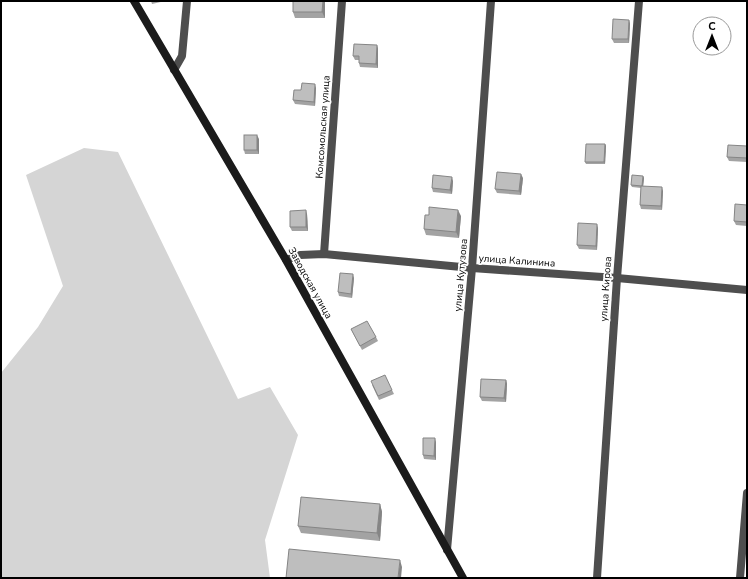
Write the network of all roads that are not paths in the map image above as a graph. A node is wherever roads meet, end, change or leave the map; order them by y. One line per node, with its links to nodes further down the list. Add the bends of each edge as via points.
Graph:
1 (134, 1): 6 (street, Заводская улица)
2 (187, 1): 6 (street, via 182,56)
3 (342, 1): 7 (street, Комсомольская улица)
4 (491, 1): 9 (street, улица Кутузова)
5 (639, 1): 10 (street, улица Кирова)
6 (174, 70): 8 (street, Заводская улица)
7 (324, 254): 8 (street, улица Калинина, via 300,255); 9 (street, улица Калинина)
8 (286, 260): 13 (street, Заводская улица)
9 (472, 268): 10 (street, улица Калинина); 13 (street, улица Кутузова)
10 (616, 278): 11 (street, улица Калинина); 15 (street, улица Кирова)
11 (747, 290)
12 (747, 493): 16 (street)
13 (447, 550): 14 (street, Заводская улица)
14 (463, 578)
15 (597, 578)
16 (740, 578)

